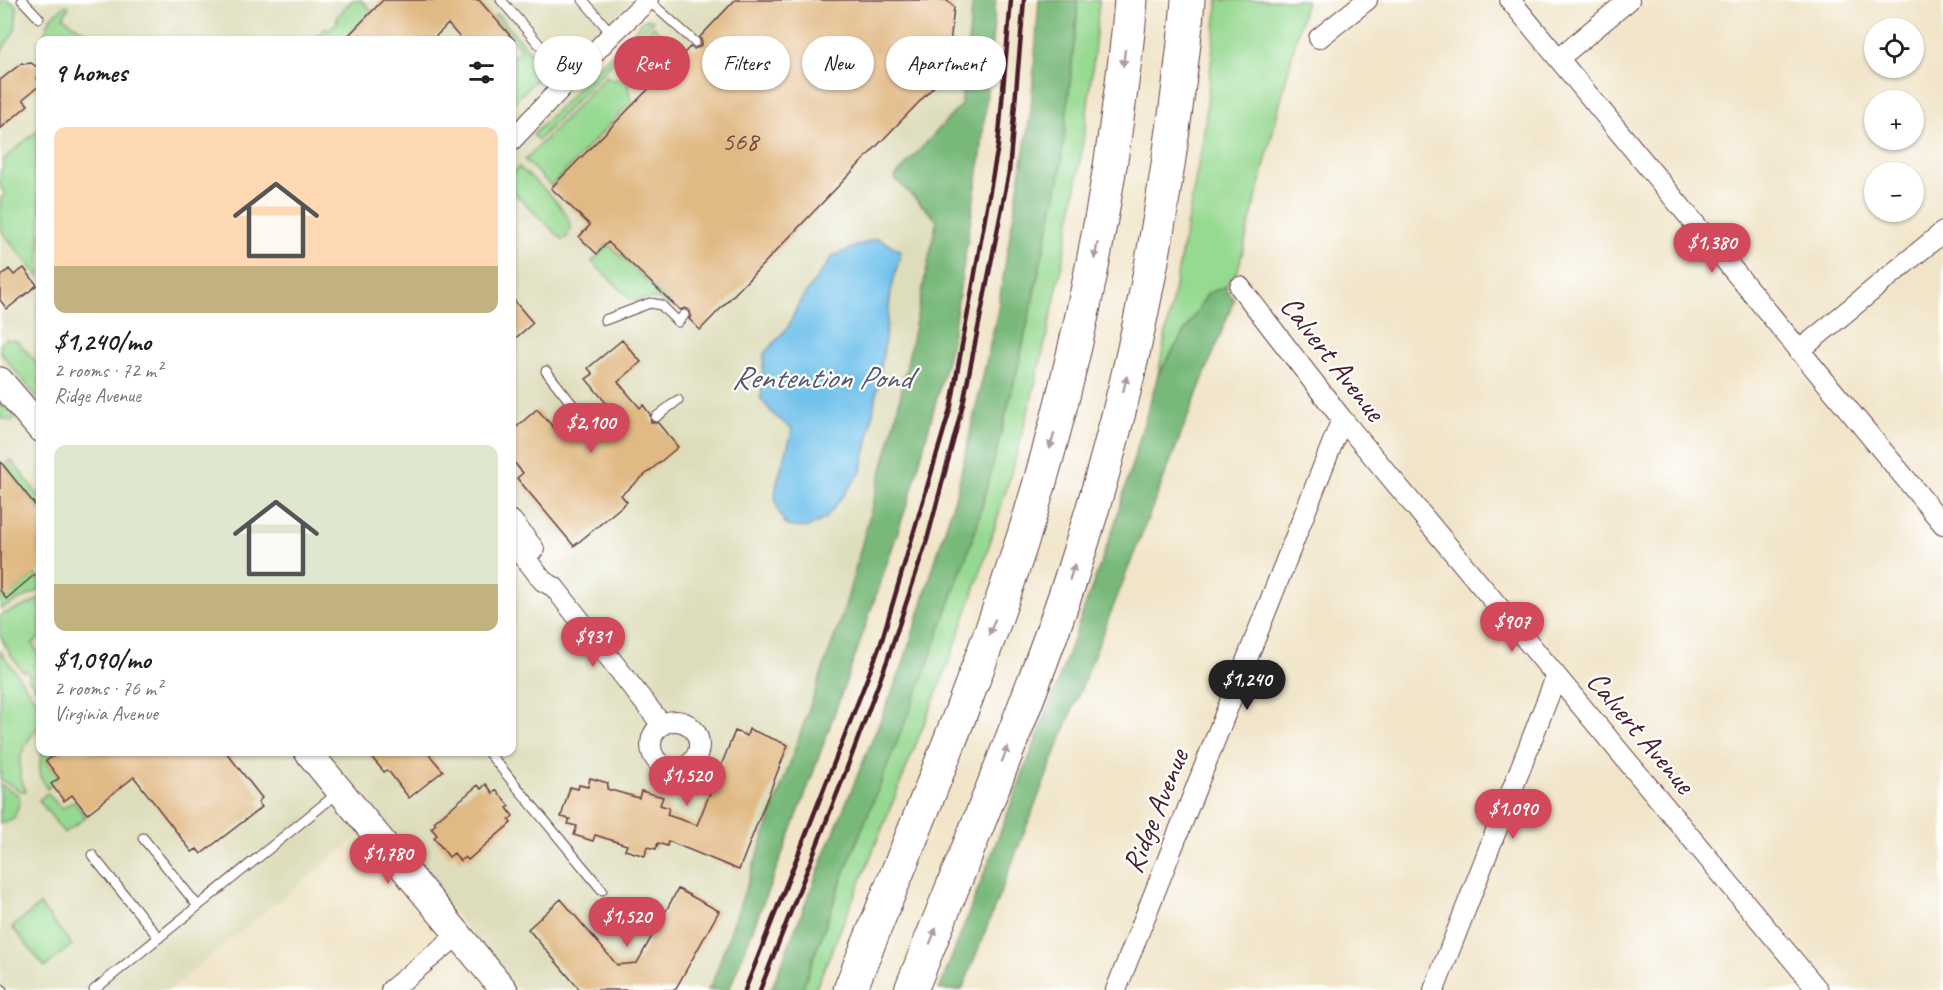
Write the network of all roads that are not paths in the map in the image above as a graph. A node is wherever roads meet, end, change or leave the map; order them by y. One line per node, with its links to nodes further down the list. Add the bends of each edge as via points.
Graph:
1 (22, 0): 10 (lane)
2 (501, 0): 12 (lane)
3 (583, 0): 11 (lane)
4 (648, 0): 11 (street); 14 (lane)
5 (1131, 0): 49 (highway, one-way to 49, via 1101,222 1058,420 996,617)
6 (1188, 0): 50 (highway, one-way to 6, via 1034,681 1094,504 1142,314 1176,110)
7 (1367, 0): 13 (street)
8 (1510, 0): 16 (street)
9 (1629, 0): 16 (street)
10 (39, 18)
11 (612, 34): 15 (street)
12 (534, 38)
13 (1319, 38)
14 (695, 42)
15 (602, 44)
16 (1559, 58): 23 (street)
17 (559, 90): 18 (street)
18 (516, 136)
19 (1943, 232): 23 (street)
20 (1240, 287): 28 (street, Calvert Avenue)
21 (684, 315): 22 (lane, via 678,322 661,306 650,303)
22 (605, 320)
23 (1799, 351): 31 (street)
24 (546, 371): 29 (lane)
25 (0, 381): 30 (street)
26 (678, 399): 27 (lane)
27 (656, 417)
28 (1342, 419): 35 (street, Calvert Avenue); 51 (street, Ridge Avenue)
29 (586, 422)
30 (36, 423)
31 (1943, 524)
32 (516, 526): 34 (street, via 553,573)
33 (516, 546): 34 (street, via 543,581)
34 (554, 587): 36 (street)
35 (1556, 677): 52 (street); 53 (street, Calvert Avenue)
36 (662, 725)
37 (311, 756): 39 (street)
38 (491, 756): 42 (lane)
39 (340, 791): 43 (lane); 44 (street)
40 (143, 838): 43 (lane)
41 (92, 855): 45 (lane)
42 (602, 890)
43 (198, 906): 45 (lane)
44 (458, 935): 47 (street); 48 (street)
45 (159, 938): 46 (lane)
46 (94, 990)
47 (391, 990)
48 (504, 990)
49 (850, 990)
50 (911, 990)
51 (1116, 990)
52 (1434, 990)
53 (1818, 990)

